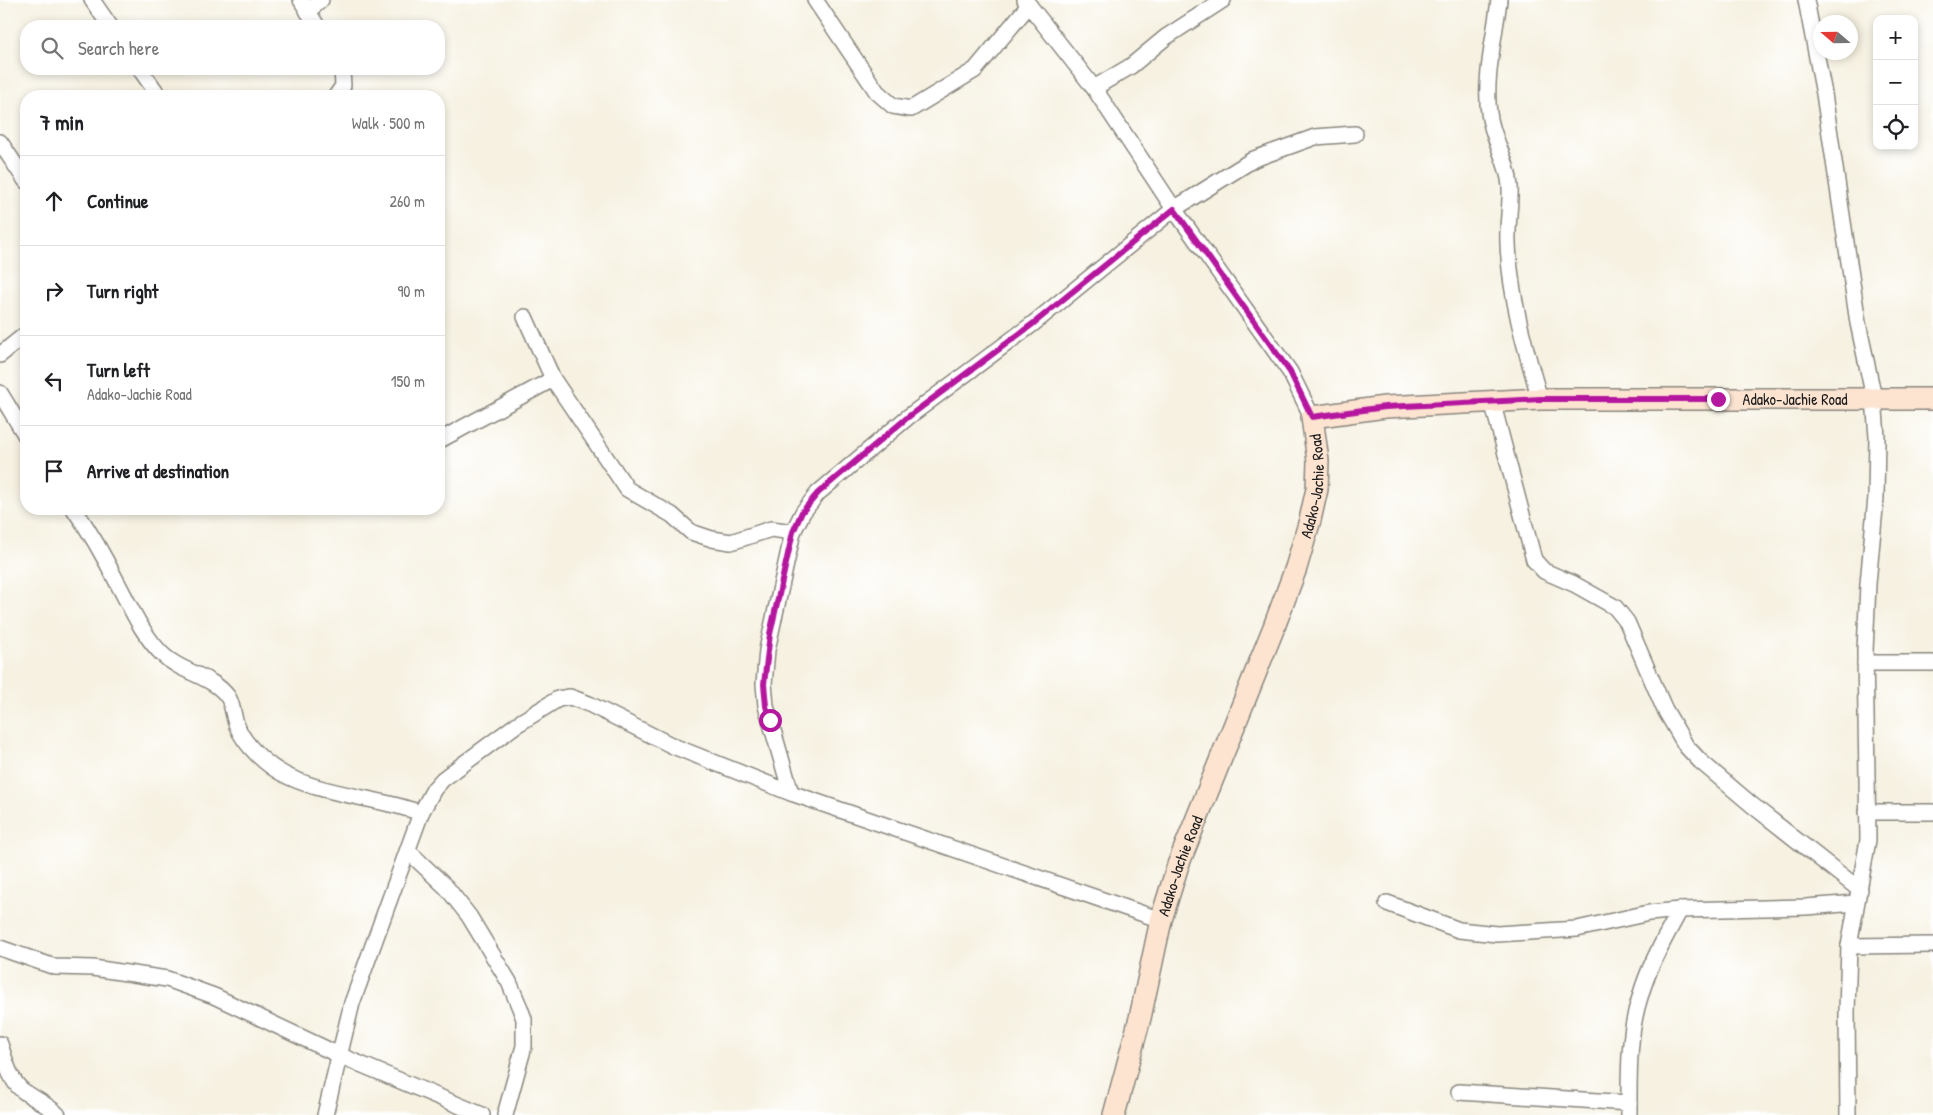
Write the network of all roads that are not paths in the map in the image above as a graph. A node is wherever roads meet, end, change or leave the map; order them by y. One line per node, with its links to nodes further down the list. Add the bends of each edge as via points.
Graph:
1 (92, 0): 9 (street)
2 (320, 0): 8 (street)
3 (815, 0): 7 (street, via 878,92 893,106 912,108 975,70)
4 (1224, 0): 13 (street, via 1166,37 1131,66)
5 (1499, 0): 26 (street, via 1489,83 1489,113 1506,161 1510,187 1508,244 1517,315)
6 (1806, 0): 25 (street, via 1824,94 1858,323)
7 (1027, 2): 13 (street)
8 (304, 6): 10 (street)
9 (106, 20)
10 (313, 20)
11 (144, 75): 14 (street)
12 (342, 75): 15 (street)
13 (1094, 88): 19 (street)
14 (155, 90)
15 (340, 90)
16 (1354, 134): 19 (street, via 1315,137 1254,159)
17 (0, 142): 18 (street)
18 (20, 172)
19 (1174, 209): 29 (street, via 1290,372); 33 (street, via 1034,323 908,417 818,493 802,512)
20 (525, 317): 23 (street)
21 (20, 339): 22 (street)
22 (0, 355)
23 (553, 379): 31 (street); 33 (street, via 627,489 672,515 691,532 731,542 772,529)
24 (0, 393): 30 (street)
25 (1874, 398): 26 (street, Adako-Jachie Road); 27 (street, Adako-Jachie Road); 34 (street, via 1876,497)
26 (1540, 399): 28 (street, Adako-Jachie Road)
27 (1933, 399)
28 (1492, 401): 29 (street, Adako-Jachie Road, via 1385,407); 41 (street, via 1534,560 1544,570 1614,607 1627,622 1664,708 1686,746)
29 (1312, 417): 44 (street, Adako-Jachie Road, via 1318,461 1317,489 1296,568 1178,865)
30 (20, 426)
31 (445, 437)
32 (78, 515): 39 (street, via 141,627 162,654 219,688 229,699 236,726 247,745 285,775 314,787)
33 (793, 532): 36 (street, via 767,650 764,684 766,706)
34 (1865, 663): 35 (street); 37 (street)
35 (1933, 663)
36 (791, 793): 39 (street, via 673,746 570,697 558,699 516,725 443,779); 44 (street)
37 (1867, 812): 38 (street); 41 (street, via 1868,840)
38 (1933, 812)
39 (421, 813): 40 (street)
40 (408, 851): 49 (street, via 352,1004); 55 (street, via 447,888 469,916 509,982 520,1008 524,1020 524,1046)
41 (1858, 896): 43 (street, via 1806,907); 46 (street)
42 (1387, 904): 43 (street, via 1458,930 1498,934 1577,929 1649,913)
43 (1680, 910): 51 (street, via 1655,955 1639,998 1633,1031)
44 (1161, 920): 56 (street, Adako-Jachie Road, via 1140,1018)
45 (1933, 945): 46 (street)
46 (1849, 946): 57 (street, via 1846,1012)
47 (0, 948): 49 (street, via 56,967 93,968 167,979 214,996)
48 (0, 1044): 52 (street, via 9,1072 22,1090)
49 (340, 1056): 53 (street); 54 (street)
50 (1459, 1092): 51 (street)
51 (1629, 1109)
52 (58, 1115)
53 (325, 1115)
54 (482, 1115)
55 (505, 1115)
56 (1114, 1115)
57 (1848, 1115)

